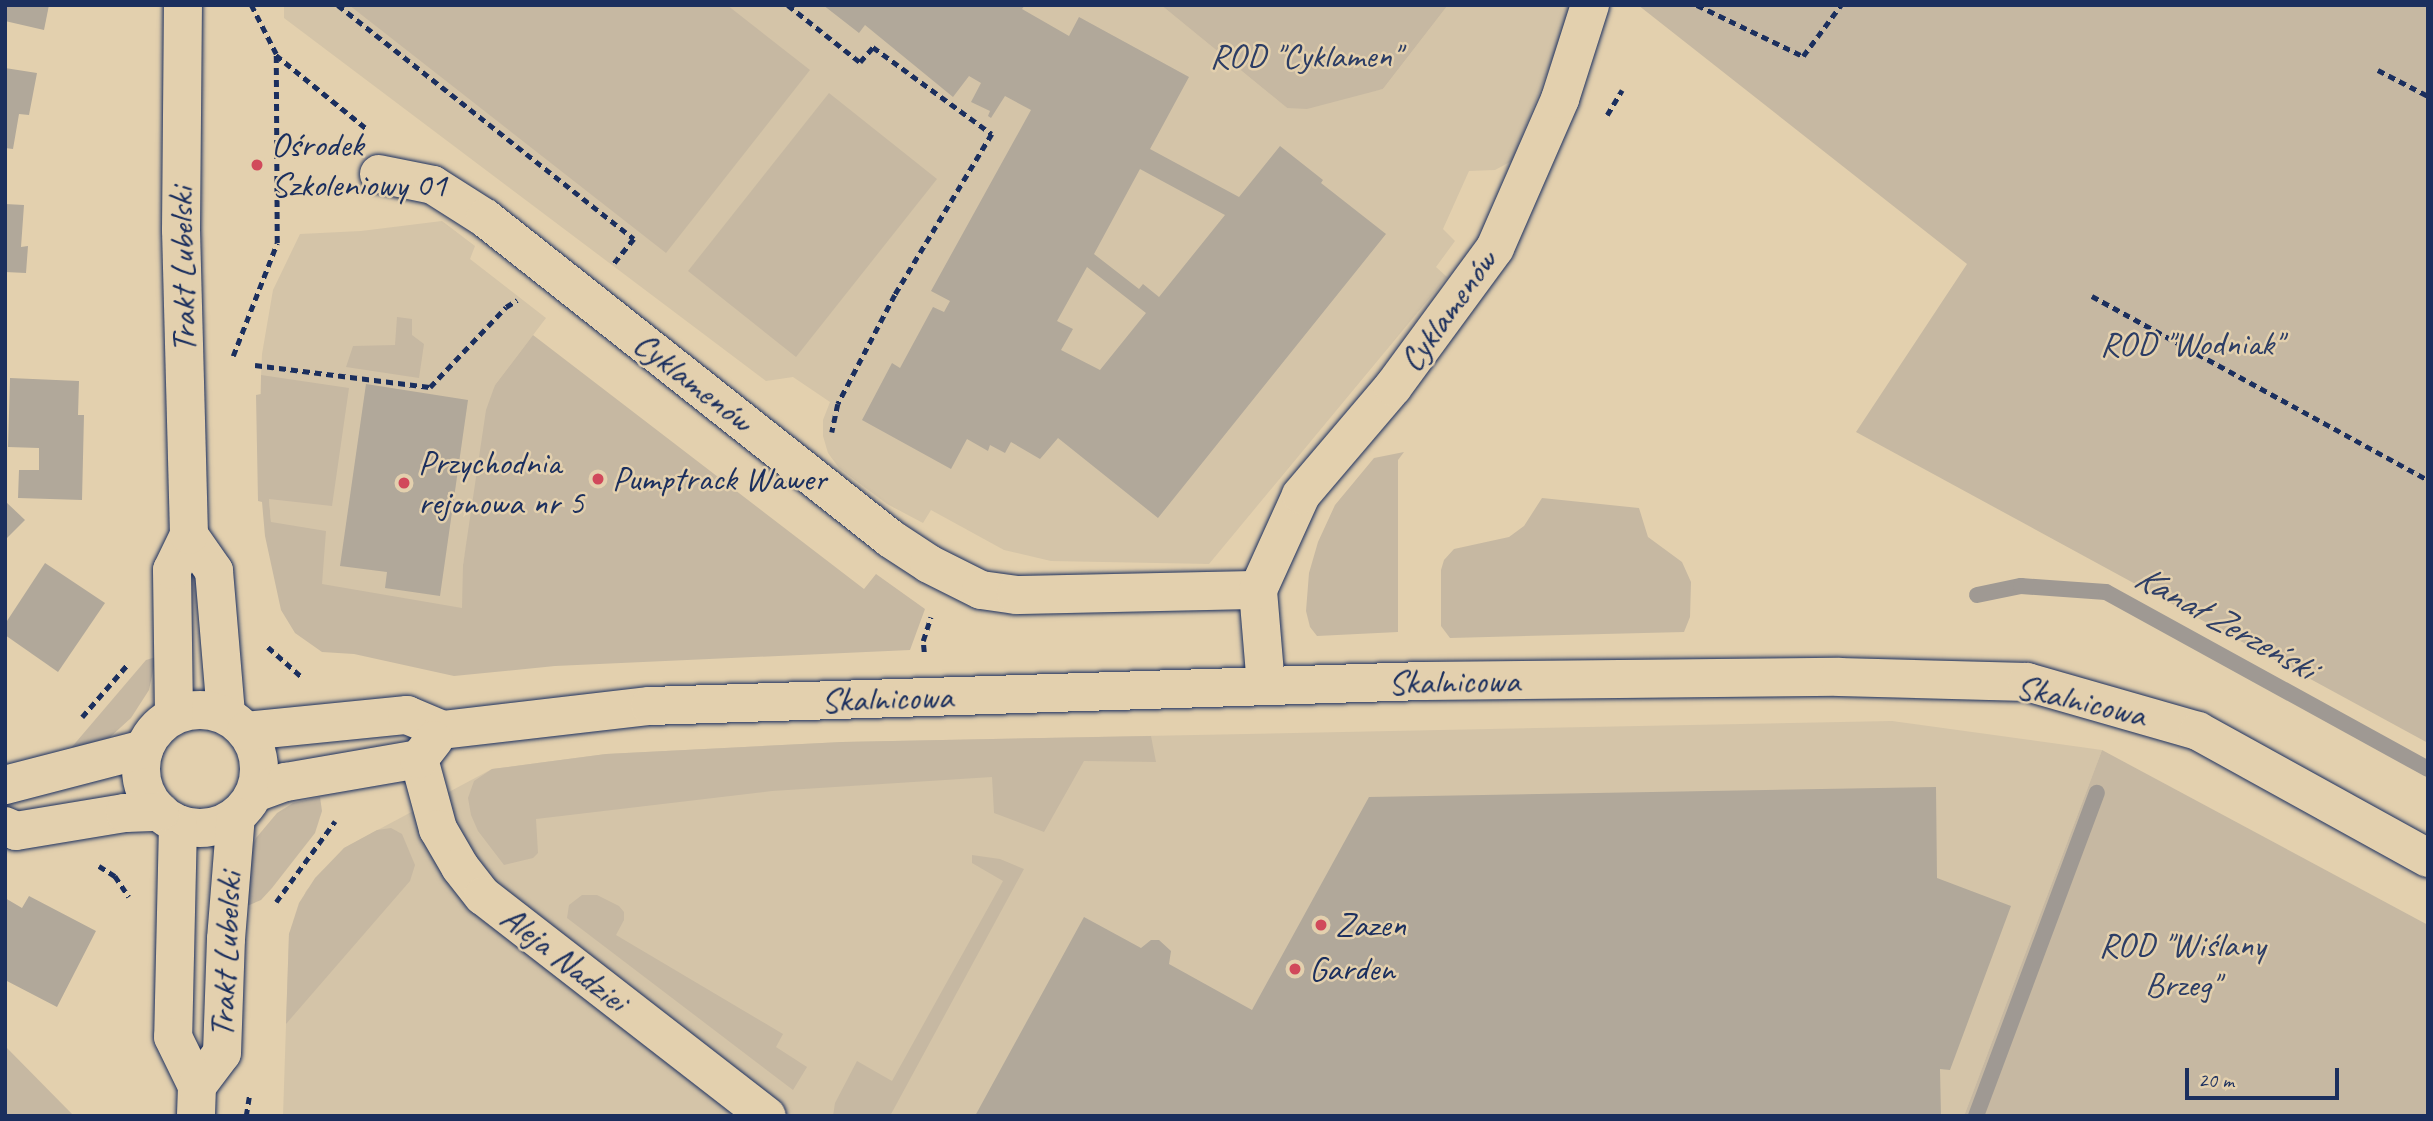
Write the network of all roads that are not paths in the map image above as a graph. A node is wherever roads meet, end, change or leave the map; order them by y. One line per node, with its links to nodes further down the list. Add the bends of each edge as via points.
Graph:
1 (183, 5): 4 (street, Trakt Lubelski, via 181,230)
2 (1590, 5): 5 (street, Cyklamenów, via 1560,99 1495,247 1393,387 1301,495)
3 (379, 174): 5 (street, Cyklamenów, via 433,185 485,218 891,539 981,590 1016,595)
4 (189, 535): 7 (street, Trakt Lubelski, via 172,570); 8 (street, via 214,571)
5 (1258, 590): 6 (street, Cyklamenów)
6 (1266, 686): 9 (street, Skalnicowa, via 650,706); 15 (street, Skalnicowa, via 1839,677 2027,682 2198,730)
7 (174, 714): 8 (street, via 200,709); 10 (street, via 152,733)
8 (236, 723): 9 (street, Skalnicowa, via 317,724 407,715); 12 (street, via 258,755 258,779)
9 (431, 744): 12 (street, Skalnicowa, via 286,782); 17 (street, Aleja Nadziei, via 438,829 483,896)
10 (144, 749): 11 (street); 13 (street, via 143,785 152,803)
11 (5, 785)
12 (245, 804): 13 (street, via 207,827); 16 (street, Trakt Lubelski, via 226,926 222,1053)
13 (169, 818): 14 (street, via 125,813 16,831); 16 (street, Trakt Lubelski, via 173,1037)
14 (5, 826)
15 (2428, 858)
16 (197, 1101)
17 (767, 1116)

